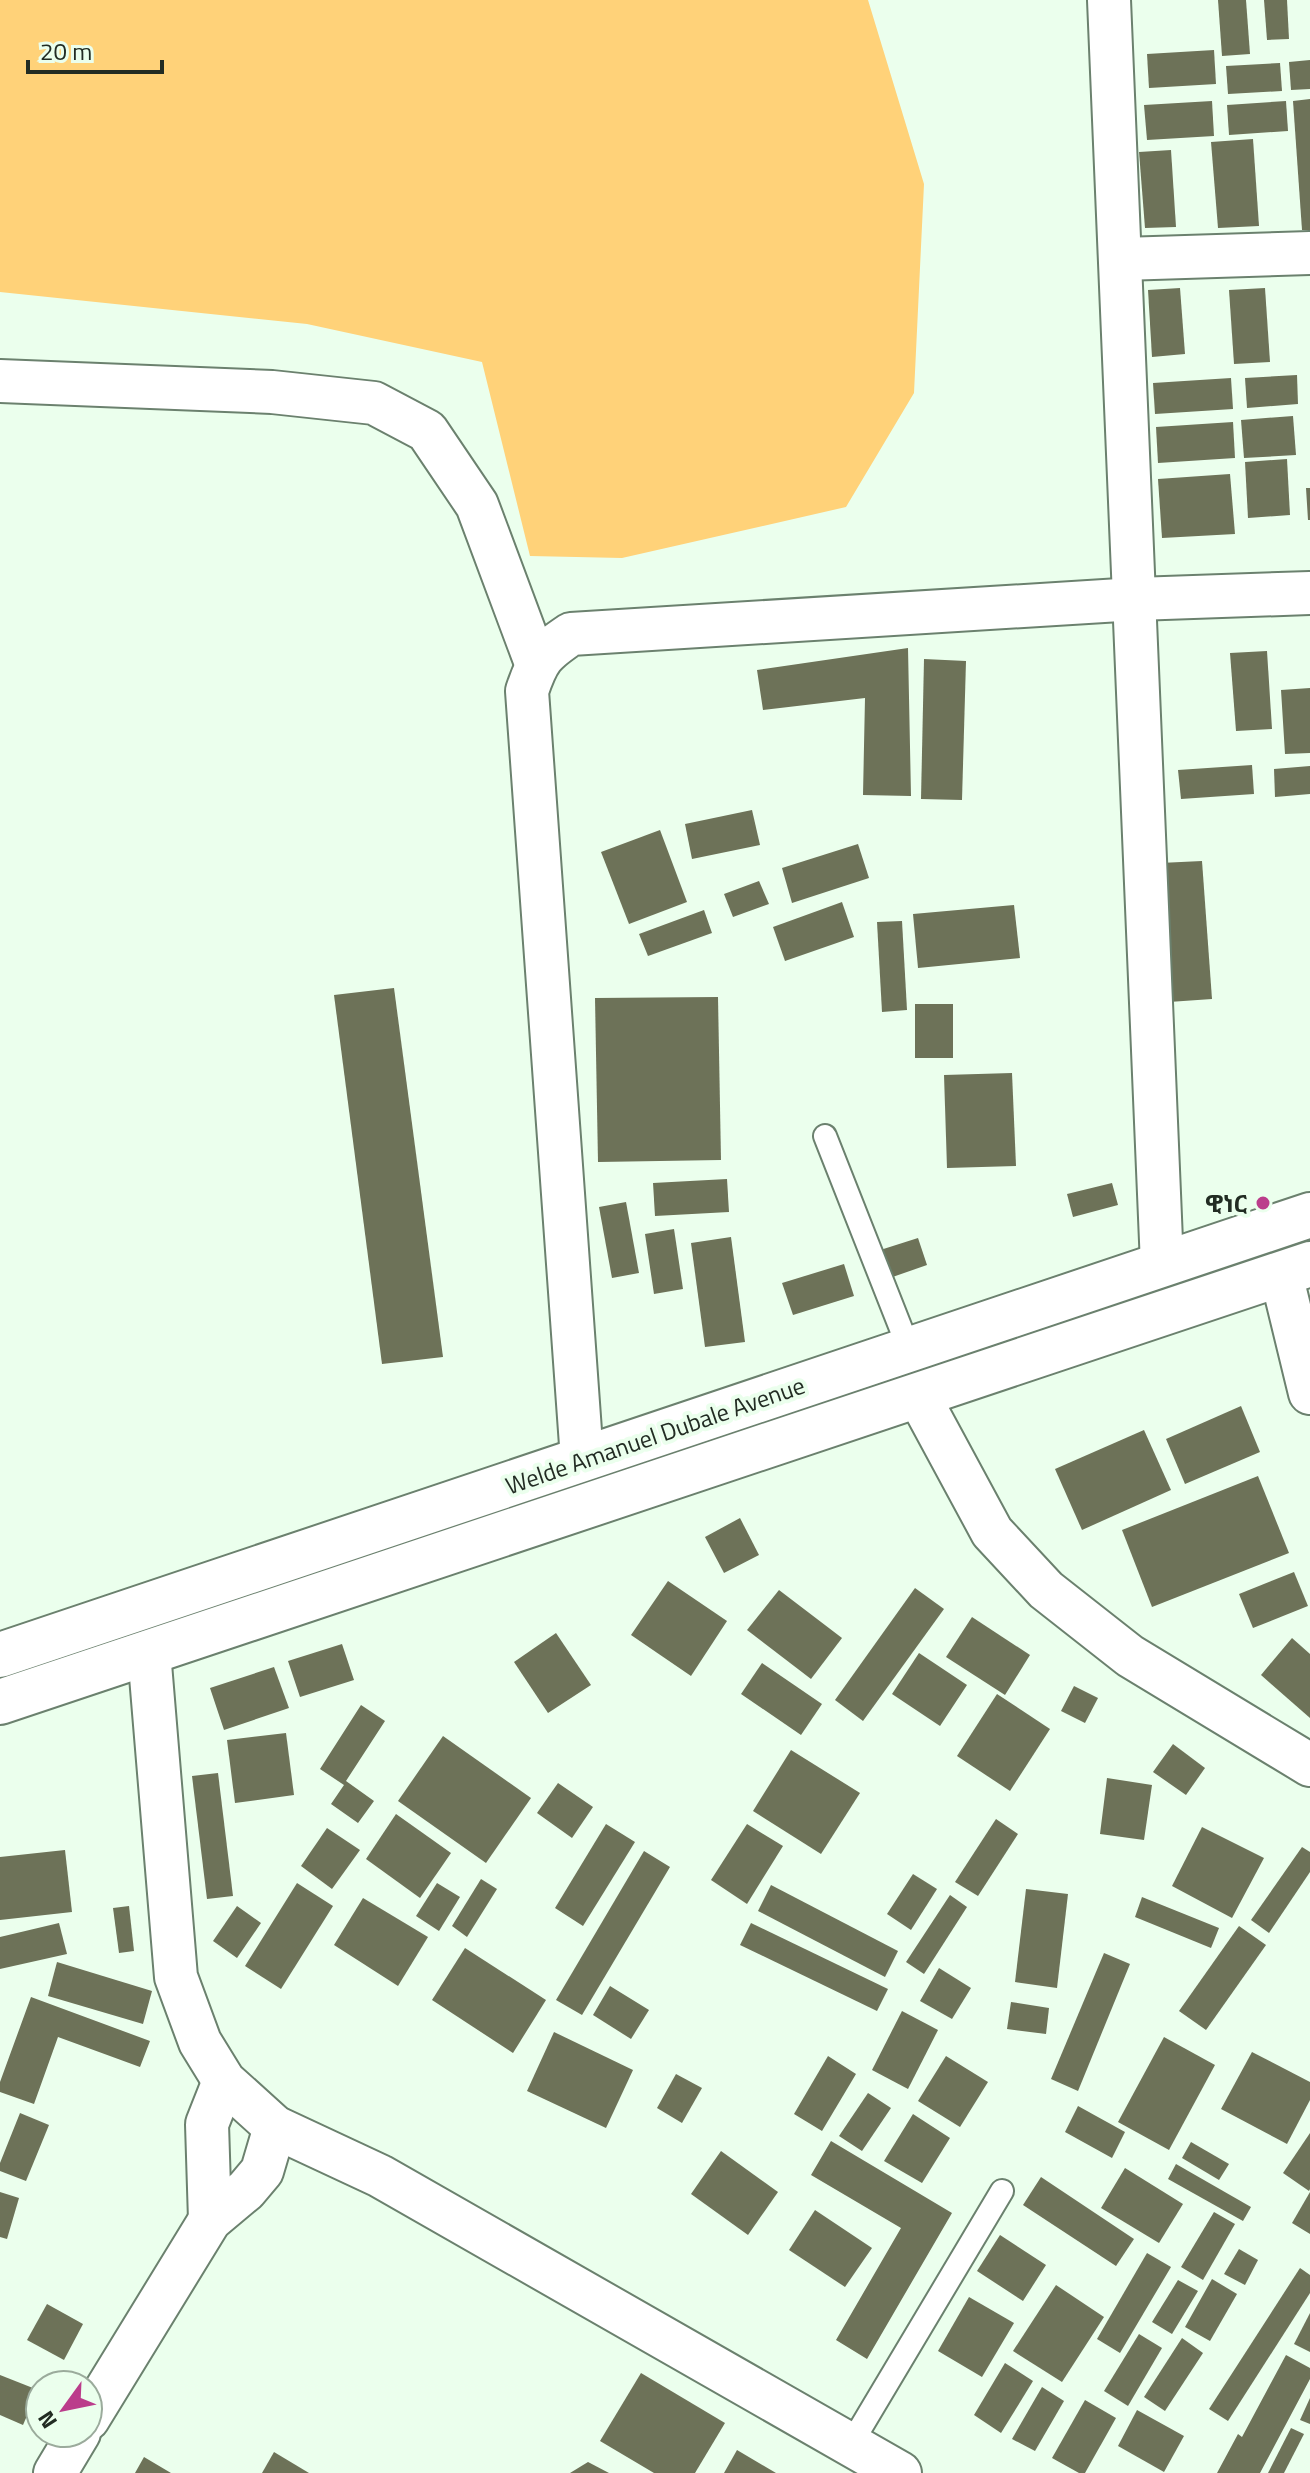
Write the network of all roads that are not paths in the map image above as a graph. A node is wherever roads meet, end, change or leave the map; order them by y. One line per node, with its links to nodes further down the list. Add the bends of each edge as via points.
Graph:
1 (1109, 0): 3 (street)
2 (1310, 253): 3 (street)
3 (1122, 259): 6 (street)
4 (0, 381): 7 (street, via 272,392 374,403 427,431 477,505)
5 (1310, 593): 6 (street)
6 (1136, 599): 7 (street, via 571,634); 10 (street)
7 (536, 663): 15 (street, via 527,691)
8 (825, 1136): 12 (lane)
9 (1310, 1215): 10 (main road, Welde Amanuel Dubale Avenue)
10 (1162, 1265): 12 (main road, Welde Amanuel Dubale Avenue)
11 (1296, 1269): 13 (street); 14 (main road)
12 (909, 1349): 15 (main road, Welde Amanuel Dubale Avenue)
13 (1310, 1393)
14 (918, 1395): 16 (main road); 19 (street, via 992,1532 1046,1590 1130,1656)
15 (582, 1459): 17 (main road, Welde Amanuel Dubale Avenue)
16 (149, 1652): 18 (main road); 20 (street, via 176,1977 200,2042)
17 (0, 1655)
18 (0, 1702)
19 (1310, 1765)
20 (224, 2081): 21 (street); 23 (street, via 207,2124)
21 (275, 2127): 23 (street, via 262,2171); 25 (street, via 380,2176)
22 (1002, 2191): 25 (lane)
23 (210, 2220): 24 (street)
24 (104, 2393)
25 (851, 2444): 28 (street)
26 (69, 2449): 27 (street)
27 (55, 2473)
28 (900, 2473)

